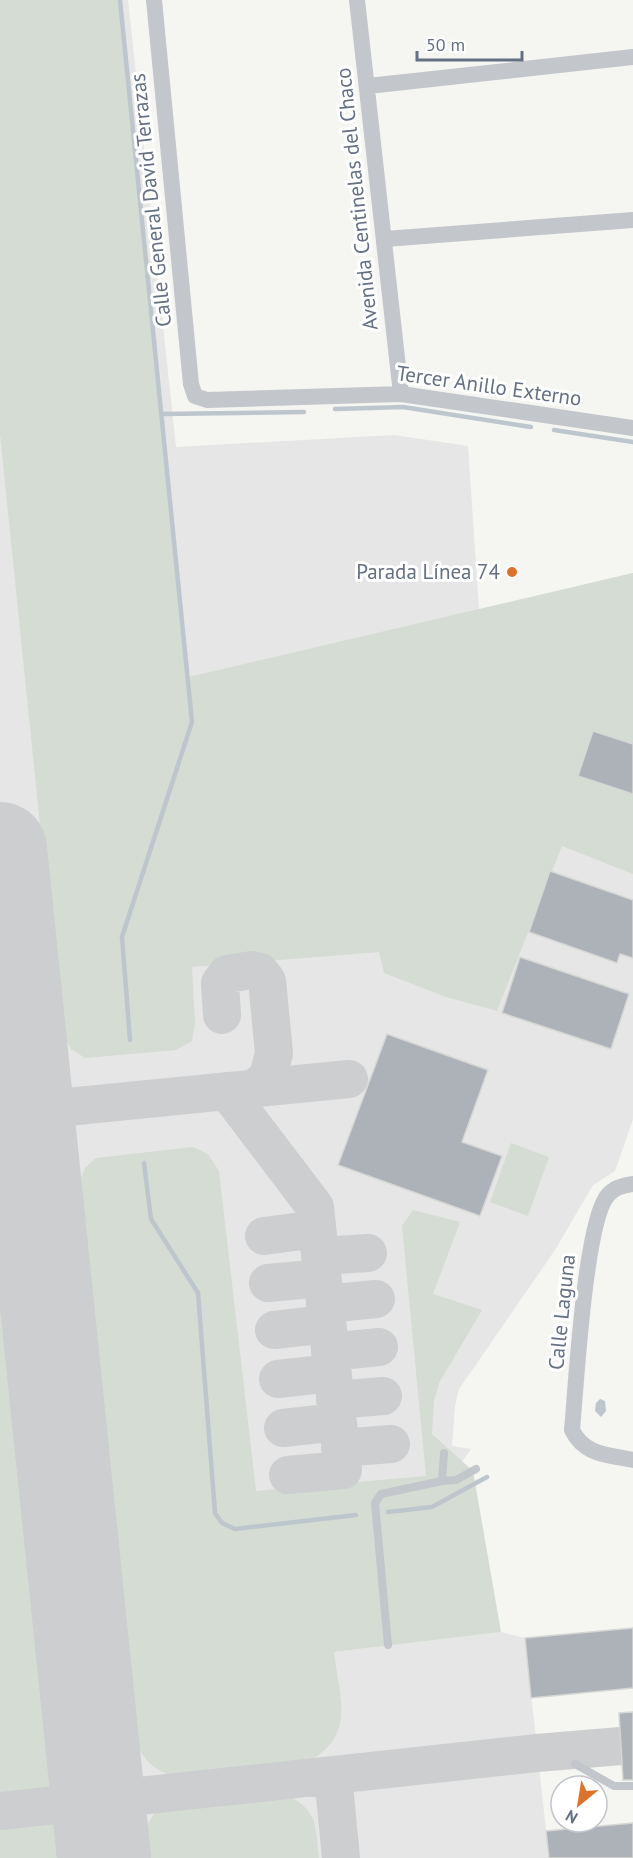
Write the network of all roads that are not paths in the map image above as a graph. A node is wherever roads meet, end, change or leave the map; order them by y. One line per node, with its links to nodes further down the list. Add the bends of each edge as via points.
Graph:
1 (154, 0): 8 (street, Calle General David Terrazas)
2 (357, 0): 4 (street, Avenida Centinelas del Chaco)
3 (633, 57): 4 (street)
4 (368, 86): 6 (street, Avenida Centinelas del Chaco)
5 (633, 220): 6 (street)
6 (385, 239): 7 (street, Avenida Centinelas del Chaco)
7 (401, 394): 8 (street, Tercer Anillo Externo, via 207,400); 9 (street, Tercer Anillo Externo)
8 (195, 396)
9 (633, 428)
10 (632, 1181): 12 (street, Calle Laguna, via 609,1194 602,1205 590,1255 572,1430 584,1447)
11 (444, 1454): 14 (lane)
12 (633, 1460)
13 (476, 1469): 14 (lane, via 456,1480)
14 (442, 1480): 15 (lane, via 381,1494 375,1503)
15 (388, 1645)
16 (575, 1764): 17 (lane, via 614,1786)
17 (633, 1785)

